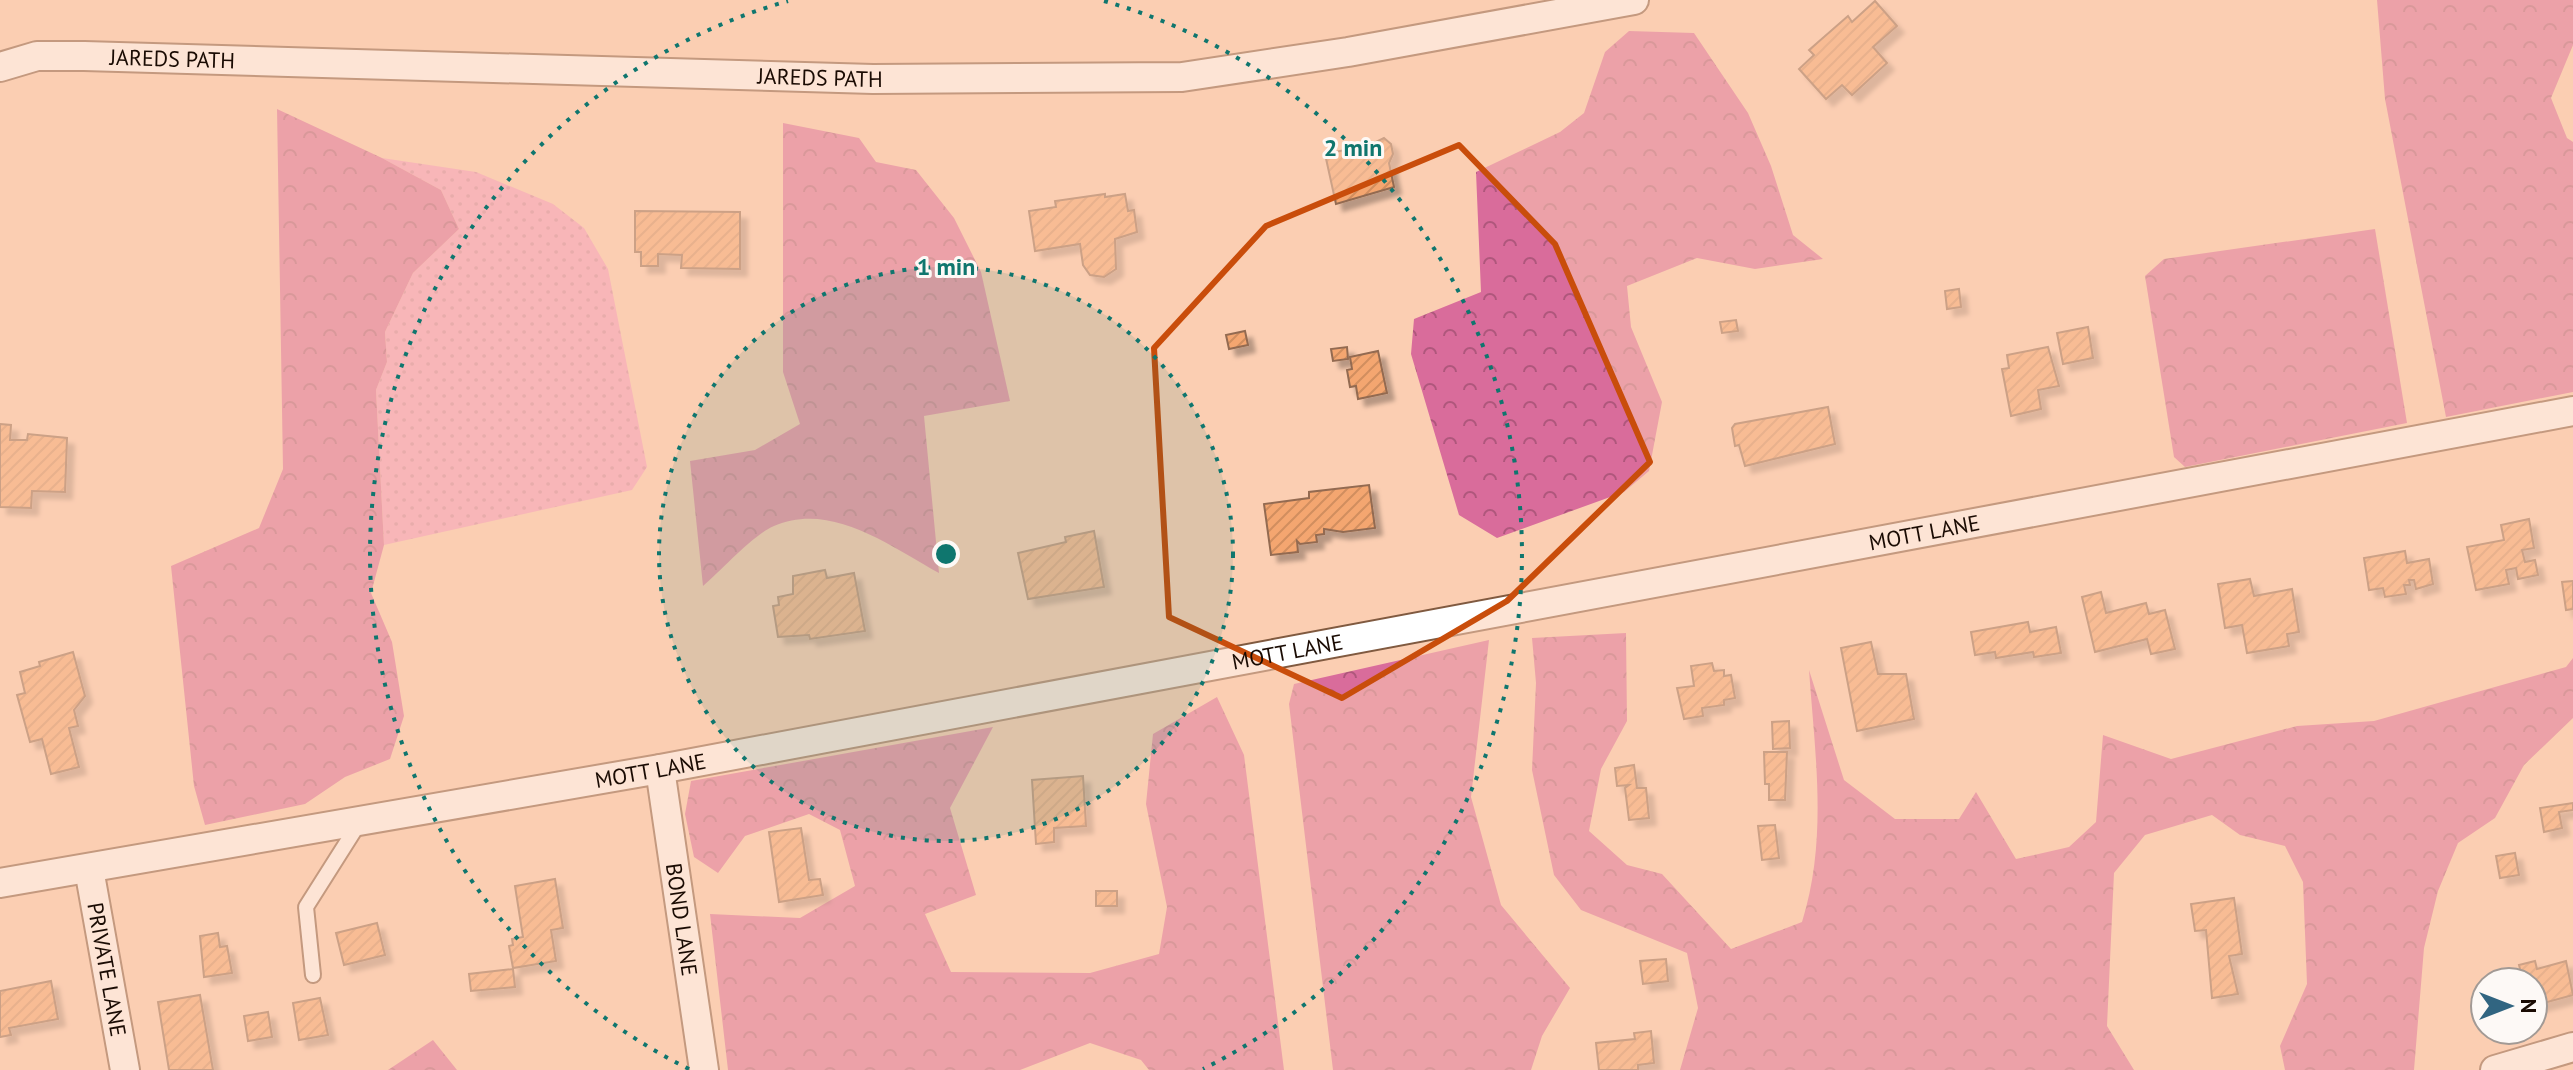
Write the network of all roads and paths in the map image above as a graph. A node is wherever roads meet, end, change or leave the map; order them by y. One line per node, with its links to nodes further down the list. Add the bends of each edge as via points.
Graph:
1 (1634, 0): 2 (street, JAREDS PATH, via 1182,77 873,79 84,56 37,56)
2 (0, 67)
3 (2573, 411): 4 (street, MOTT LANE)
4 (660, 769): 5 (street, MOTT LANE); 11 (street, BOND LANE)
5 (362, 819): 6 (street, MOTT LANE); 8 (lane, via 306,907)
6 (89, 869): 7 (street, MOTT LANE); 10 (street, PRIVATE LANE)
7 (0, 883)
8 (313, 975)
9 (2573, 1047): 12 (street)
10 (125, 1070)
11 (704, 1070)
12 (2495, 1070)

